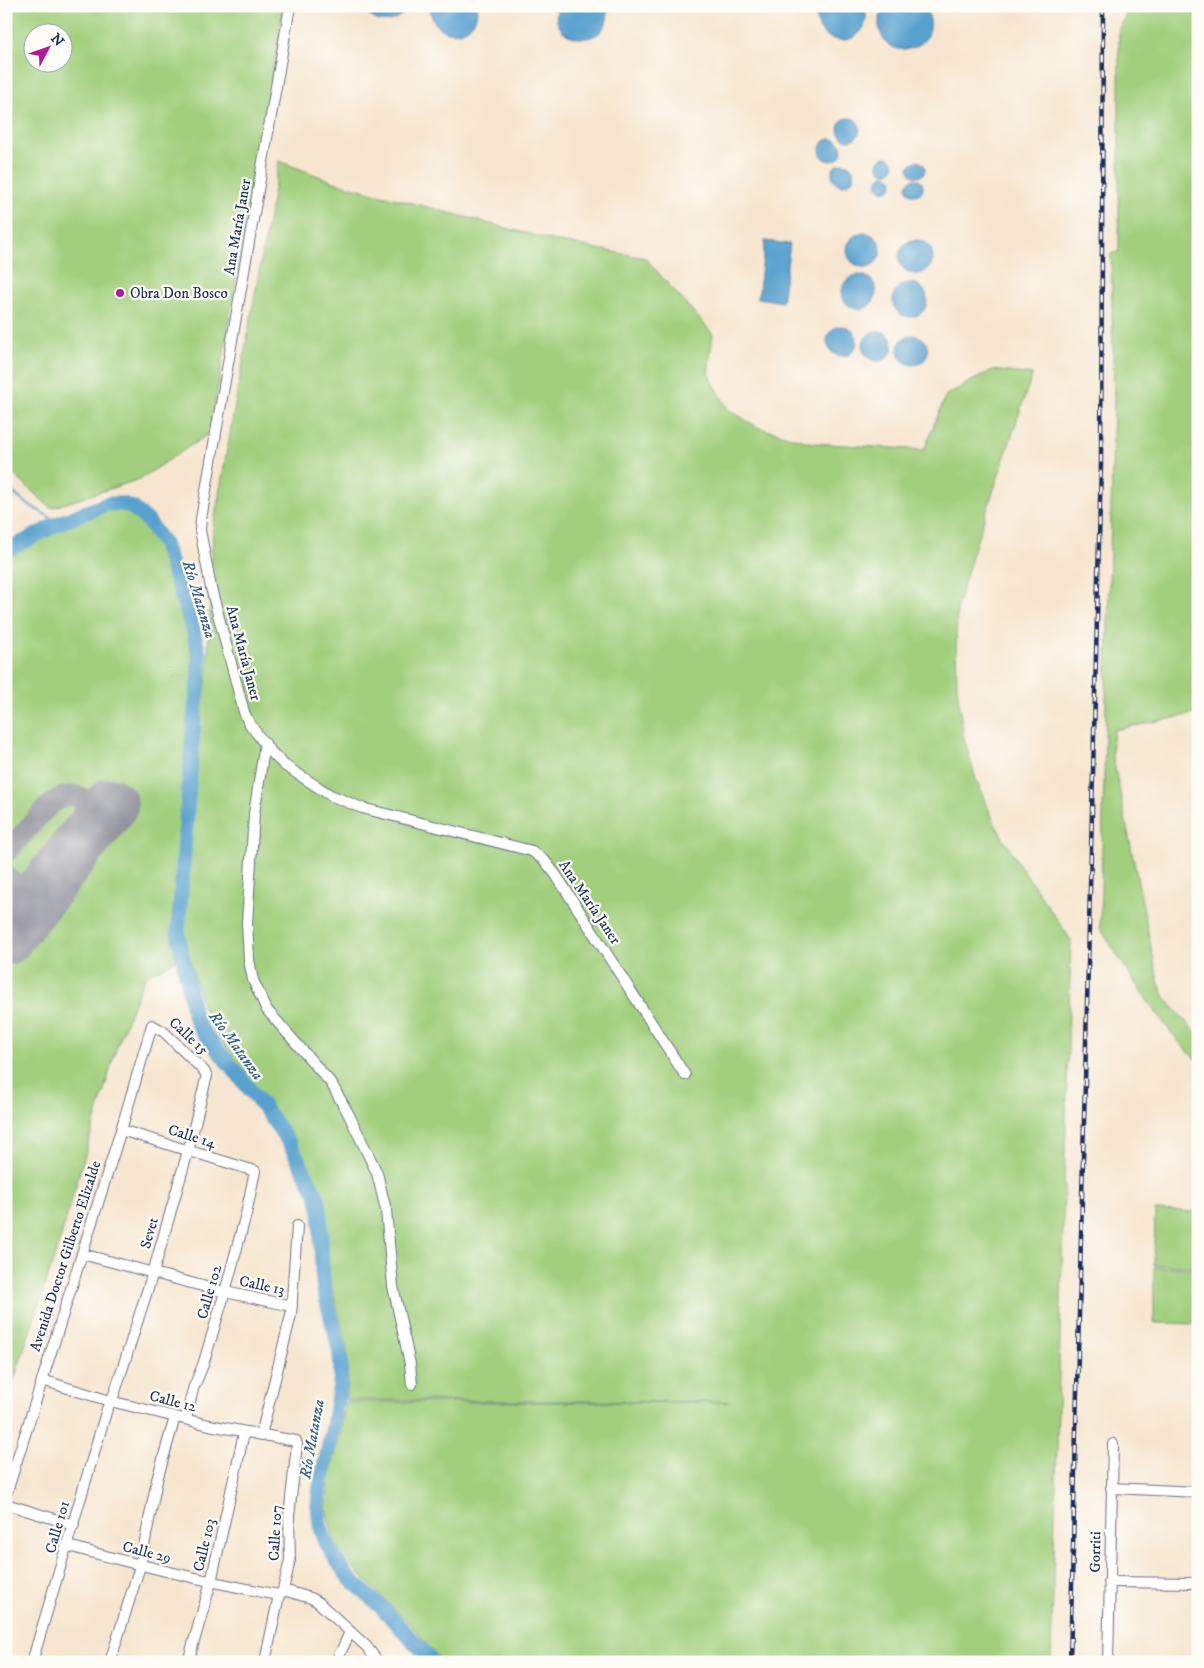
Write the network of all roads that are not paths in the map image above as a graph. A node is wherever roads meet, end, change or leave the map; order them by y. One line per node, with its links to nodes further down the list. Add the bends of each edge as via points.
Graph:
1 (290, 6): 2 (street, Ana María Janer, via 200,530 211,588 244,712)
2 (264, 743): 5 (street, Ana María Janer, via 284,765 330,795 362,808 532,851 545,861); 15 (street, via 254,814 247,923 253,980 267,1010 331,1083 377,1173 386,1210 393,1286)
3 (152, 1025): 4 (street, Calle 15, via 164,1032); 6 (street, Avenida Doctor Gilberto Elizalde)
4 (204, 1071): 7 (street, Sevet, via 207,1076)
5 (685, 1075)
6 (121, 1130): 7 (street, Calle 14); 10 (street, Avenida Doctor Gilberto Elizalde)
7 (188, 1151): 8 (street, Calle 14); 11 (street, Sevet)
8 (255, 1171): 12 (street, Calle 102)
9 (297, 1226): 13 (street)
10 (82, 1254): 11 (street, Calle 13); 14 (street, Avenida Doctor Gilberto Elizalde)
11 (152, 1273): 12 (street, Calle 13); 16 (street, Sevet)
12 (225, 1292): 13 (street, Calle 13); 18 (street, Calle 102)
13 (292, 1306): 20 (street)
14 (42, 1380): 16 (street, Calle 12); 25 (street, Avenida Doctor Gilberto Elizalde)
15 (412, 1384)
16 (110, 1401): 17 (street, Calle 12); 27 (street, Calle 101)
17 (175, 1417): 18 (street, Calle 12); 29 (street, via 157,1480)
18 (186, 1420): 19 (street, Calle 12)
19 (244, 1433): 20 (street, Calle 12); 30 (street, Calle 103)
20 (261, 1435): 21 (street, Calle 12, via 294,1440)
21 (297, 1444): 33 (street, Calle 107, via 289,1516 290,1560)
22 (1113, 1444): 23 (street, Gorriti)
23 (1111, 1488): 24 (street); 31 (street, Gorriti)
24 (1198, 1492)
25 (6, 1495)
26 (6, 1504): 27 (street)
27 (74, 1525): 28 (street, Calle 101)
28 (68, 1546): 29 (street, Calle 29); 35 (street, Calle 101)
29 (140, 1566): 30 (street, Calle 29); 36 (street)
30 (211, 1582): 33 (street, Calle 29); 37 (street, Calle 103)
31 (1109, 1582): 32 (street); 41 (street, Gorriti)
32 (1198, 1583)
33 (281, 1593): 34 (street, via 311,1598); 38 (street, Calle 107)
34 (350, 1632): 39 (street); 40 (street)
35 (32, 1662)
36 (110, 1662)
37 (188, 1662)
38 (264, 1662)
39 (336, 1662)
40 (378, 1662)
41 (1108, 1662)

